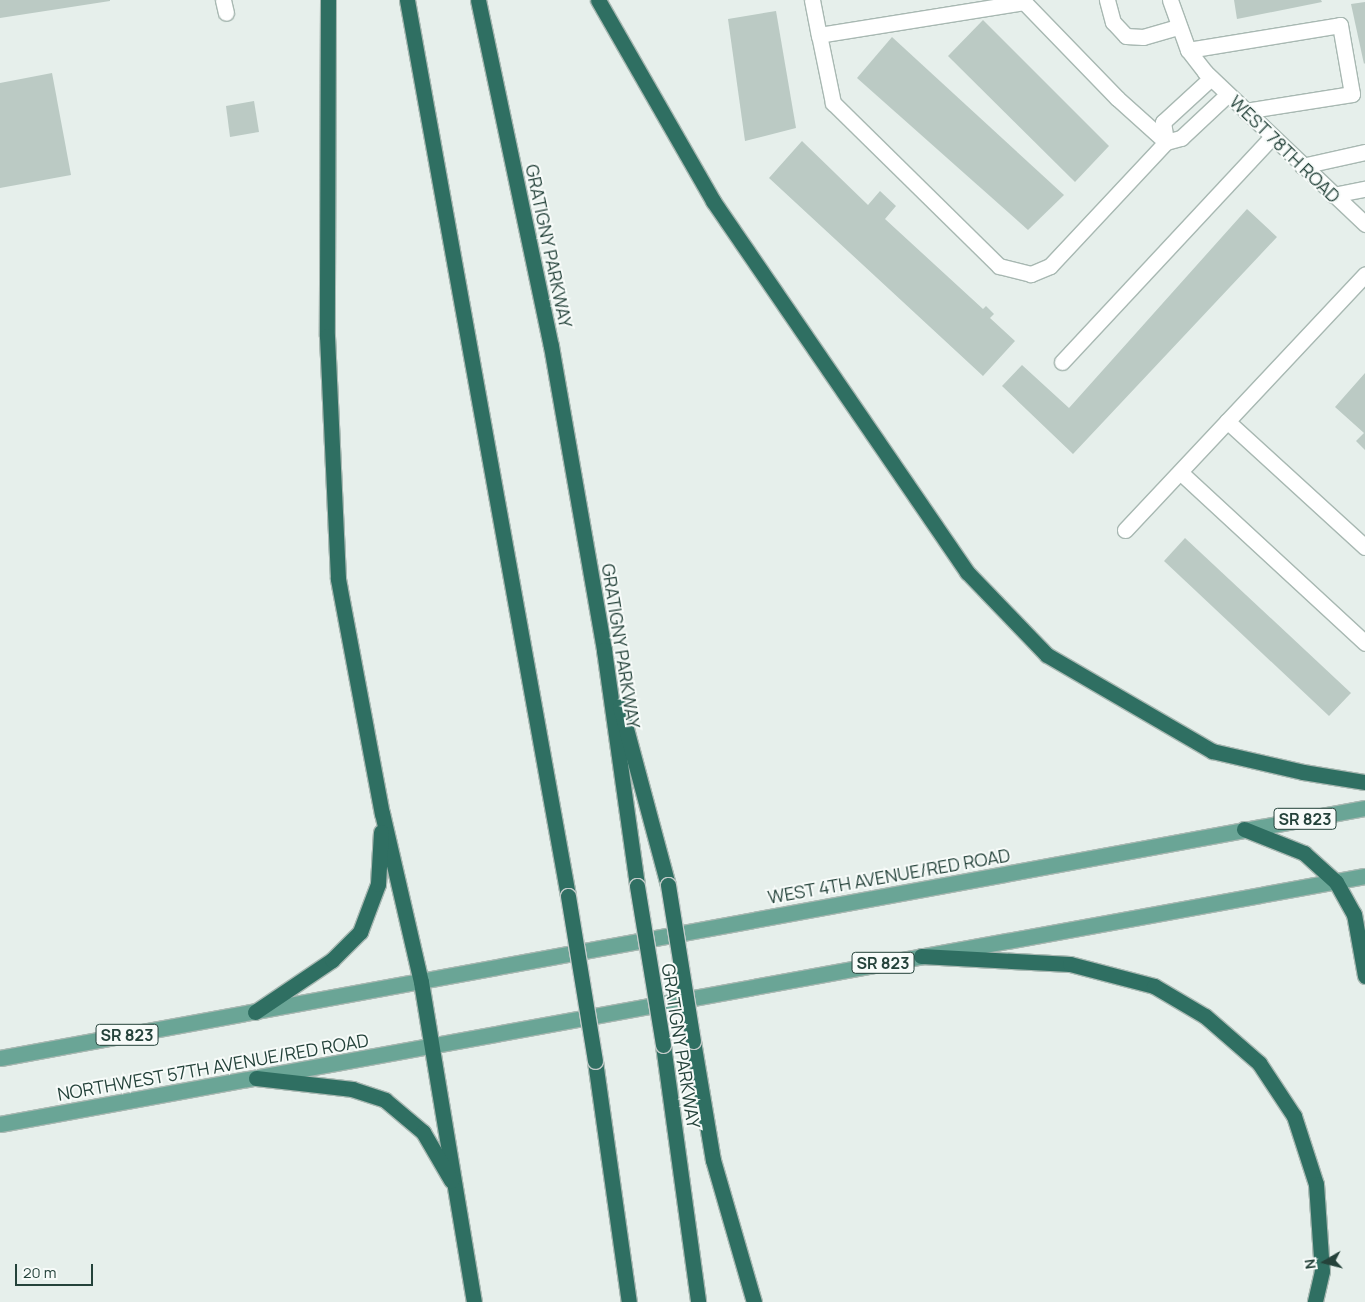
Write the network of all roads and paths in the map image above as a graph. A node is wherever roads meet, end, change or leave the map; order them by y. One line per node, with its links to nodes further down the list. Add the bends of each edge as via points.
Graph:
1 (328, 0): 33 (highway, via 327,336 338,579)
2 (407, 0): 47 (highway, bridge, via 568,896)
3 (478, 0): 30 (highway, GRATIGNY PARKWAY, via 551,346)
4 (598, 0): 31 (highway, via 713,201 967,572 1047,656 1212,751 1303,772)
5 (812, 0): 11 (street)
6 (1107, 0): 10 (street, via 1113,22 1126,36 1143,36)
7 (1170, 0): 10 (street, WEST 78TH ROAD)
8 (1028, 1): 9 (street); 17 (street, via 1117,98)
9 (965, 5): 11 (street)
10 (1178, 27): 12 (street, WEST 78TH ROAD)
11 (819, 35): 17 (street, via 833,103 999,266 1014,273 1031,274 1050,266)
12 (1188, 50): 13 (street, WEST 78TH ROAD); 15 (street, via 1340,24 1352,94)
13 (1208, 75): 14 (street, WEST 78TH ROAD); 17 (street, via 1163,122)
14 (1228, 94): 15 (street, WEST 78TH ROAD); 17 (street, via 1181,138)
15 (1244, 111): 16 (street, WEST 78TH ROAD)
16 (1272, 138): 19 (street, WEST 78TH ROAD); 24 (street)
17 (1166, 142)
18 (1365, 152): 19 (street)
19 (1302, 166): 21 (street, WEST 78TH ROAD)
20 (1365, 188): 21 (street)
21 (1333, 195): 22 (street, WEST 78TH ROAD)
22 (1365, 224)
23 (1365, 274): 25 (street)
24 (1062, 362)
25 (1227, 421): 26 (street); 28 (street)
26 (1180, 472): 27 (street); 29 (street)
27 (1125, 530)
28 (1365, 547)
29 (1365, 643)
30 (604, 650): 48 (highway, GRATIGNY PARKWAY, bridge); 49 (highway, bridge, via 668,885 713,1160)
31 (1365, 782)
32 (1365, 808): 34 (main road, WEST 4TH AVENUE/RED ROAD / SR 823)
33 (382, 813): 39 (highway); 40 (highway, via 378,884 360,932 332,960)
34 (1244, 829): 36 (highway, via 1304,853); 39 (main road, WEST 4TH AVENUE/RED ROAD / SR 823)
35 (1365, 876): 36 (main road, SR 823)
36 (1336, 882): 37 (main road, SR 823); 38 (highway, via 1354,914)
37 (921, 956): 41 (main road, SR 823); 50 (highway, via 1070,964 1154,986 1205,1016 1259,1063 1294,1116 1316,1184 1322,1271)
38 (1365, 976)
39 (421, 982): 40 (main road, SR 823); 41 (highway)
40 (255, 1012): 42 (main road, SR 823)
41 (432, 1048): 43 (main road, NORTHWEST 57TH AVENUE/RED ROAD / SR 823); 45 (highway)
42 (0, 1058)
43 (256, 1078): 44 (main road, NORTHWEST 57TH AVENUE/RED ROAD / SR 823); 45 (highway, via 352,1089 385,1100 423,1132)
44 (0, 1124)
45 (456, 1187): 46 (highway)
46 (474, 1302)
47 (628, 1302)
48 (698, 1302)
49 (754, 1302)
50 (1315, 1302)

